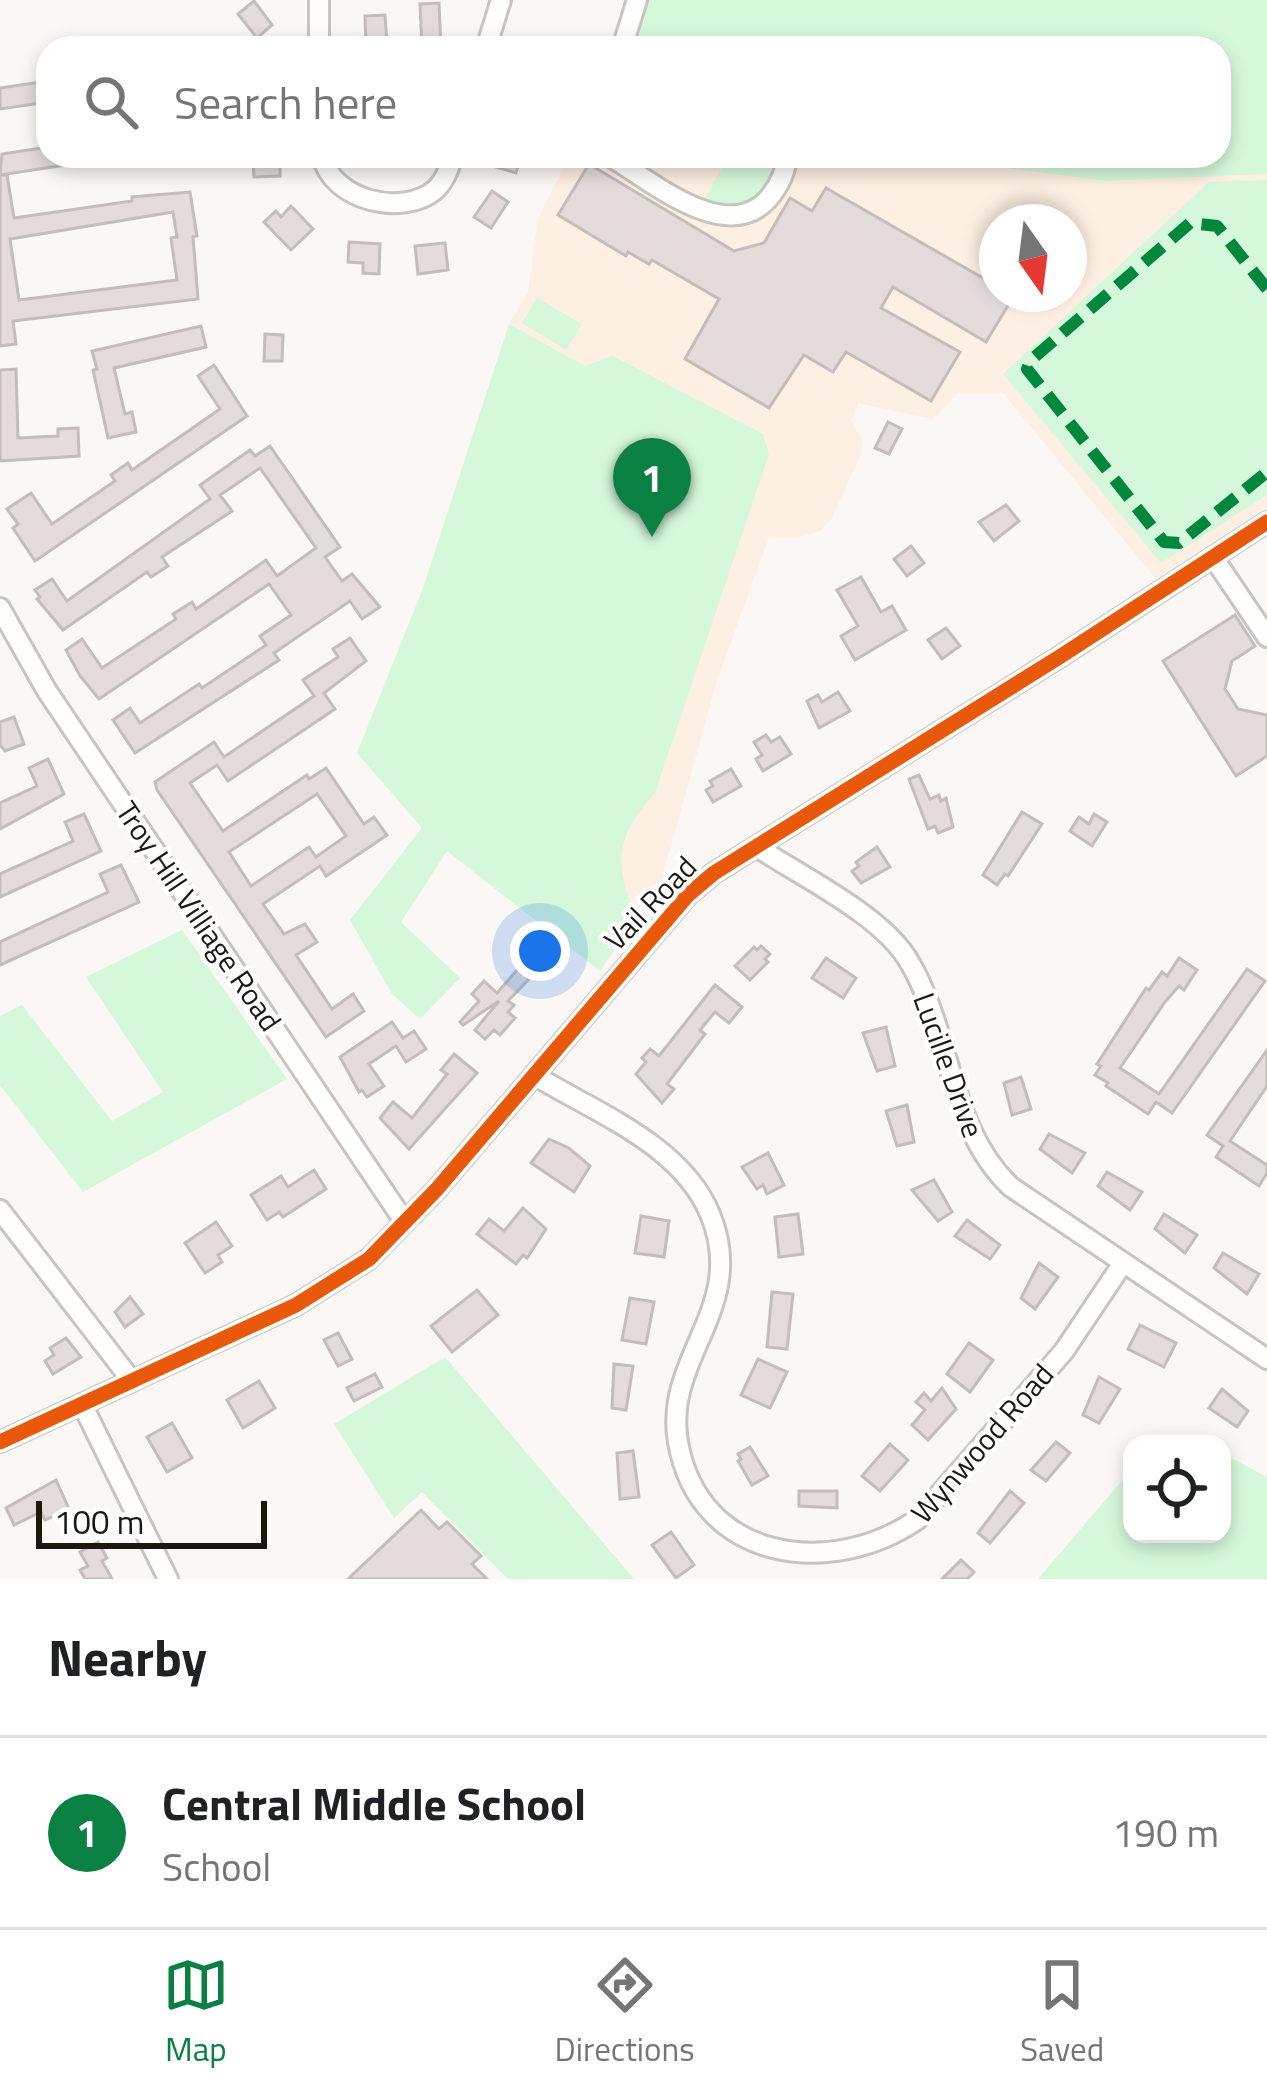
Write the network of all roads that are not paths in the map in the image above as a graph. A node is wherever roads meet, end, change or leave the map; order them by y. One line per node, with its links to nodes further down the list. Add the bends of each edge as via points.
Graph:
1 (319, 0): 4 (street)
2 (502, 0): 5 (street)
3 (637, 0): 6 (street)
4 (319, 36)
5 (490, 36)
6 (626, 36)
7 (325, 168): 8 (street, via 339,187 397,202 436,189)
8 (447, 168)
9 (630, 168): 10 (street, via 717,217 761,207)
10 (783, 168)
11 (1267, 522): 12 (street, Vail Road)
12 (1214, 557): 14 (street); 15 (street, Vail Road)
13 (0, 608): 18 (street, Troy Hill Villiage Road, via 47,691)
14 (1267, 637)
15 (757, 847): 16 (street, Vail Road, via 688,895); 19 (street, Lucille Drive, via 899,946 927,1000 982,1156 1011,1187)
16 (534, 1075): 18 (street, Vail Road); 19 (street, Wynwood Road, via 658,1150 710,1214 720,1276 680,1385 679,1448 704,1505 772,1554 835,1561 899,1536 1064,1351)
17 (0, 1210): 21 (street)
18 (404, 1221): 21 (street, Vail Road, via 369,1259 316,1294)
19 (1123, 1263): 20 (street, Lucille Drive)
20 (1267, 1358)
21 (132, 1381): 22 (street, Vail Road)
22 (82, 1404): 23 (street, Vail Road); 24 (street)
23 (0, 1442)
24 (168, 1579)

